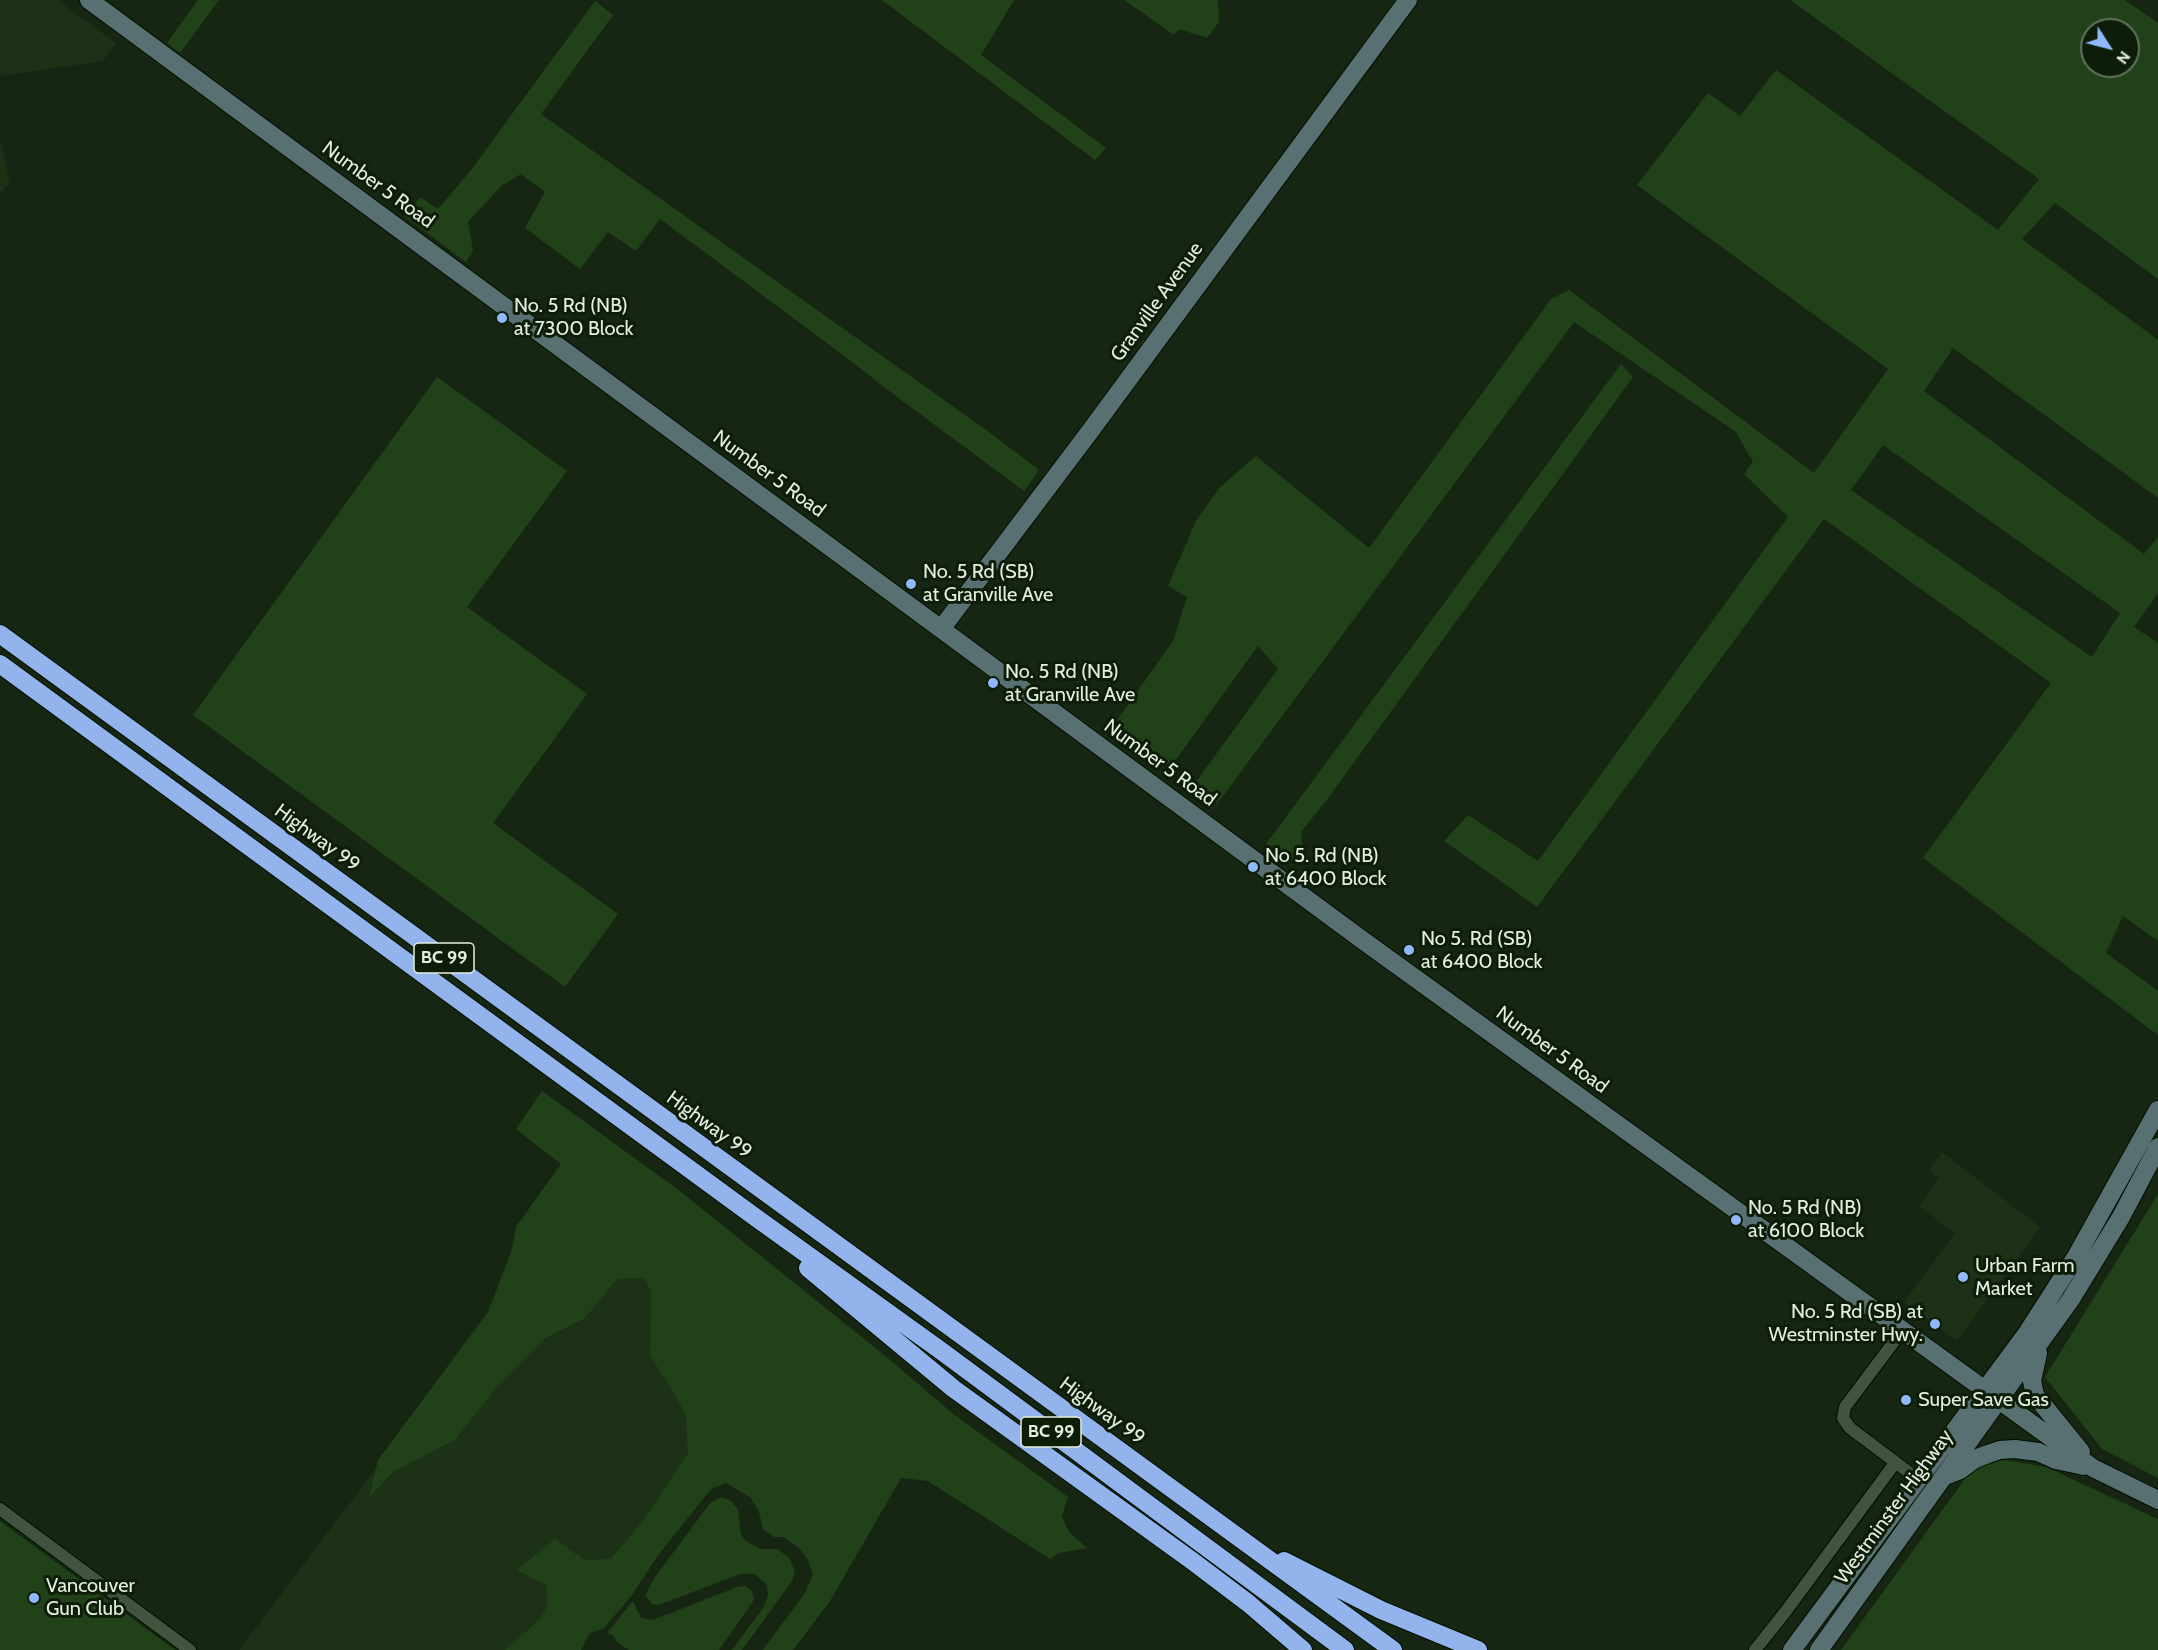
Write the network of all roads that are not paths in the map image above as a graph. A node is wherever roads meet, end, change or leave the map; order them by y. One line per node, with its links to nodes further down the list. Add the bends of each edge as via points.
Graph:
1 (89, 0): 3 (main road, Number 5 Road)
2 (1408, 0): 3 (main road, Granville Avenue)
3 (941, 629): 9 (main road, Number 5 Road)
4 (0, 634): 18 (highway, Highway 99 / BC 99)
5 (0, 664): 8 (highway, BC 99)
6 (2158, 1110): 11 (main road, Westminster Highway)
7 (2158, 1147): 10 (main road, Westminster Highway, via 2101,1251)
8 (755, 1217): 20 (highway, via 798,1261 954,1389 1191,1560); 21 (highway, BC 99)
9 (1902, 1331): 11 (main road, Number 5 Road); 12 (street, Westminster Highway, via 1843,1412 1850,1428)
10 (2040, 1343): 11 (main road, Westminster Highway); 13 (main road, via 2031,1381 2035,1395)
11 (1992, 1396): 13 (main road, Number 5 Road); 14 (main road, Westminster Highway); 15 (main road, Westminster Highway)
12 (1895, 1463): 15 (street, Westminster Highway); 24 (street, Westminster Highway)
13 (2093, 1468): 14 (main road, via 2015,1449 1988,1454); 16 (main road, Number 5 Road)
14 (1945, 1475): 26 (main road, Westminster Highway)
15 (1919, 1480): 25 (main road, Westminster Highway)
16 (2158, 1500)
17 (0, 1509): 19 (street)
18 (1252, 1548): 22 (highway, Highway 99 / BC 99); 23 (highway, via 1381,1611)
19 (190, 1650)
20 (1303, 1650)
21 (1345, 1650)
22 (1393, 1650)
23 (1478, 1650)
24 (1755, 1650)
25 (1792, 1650)
26 (1819, 1650)

